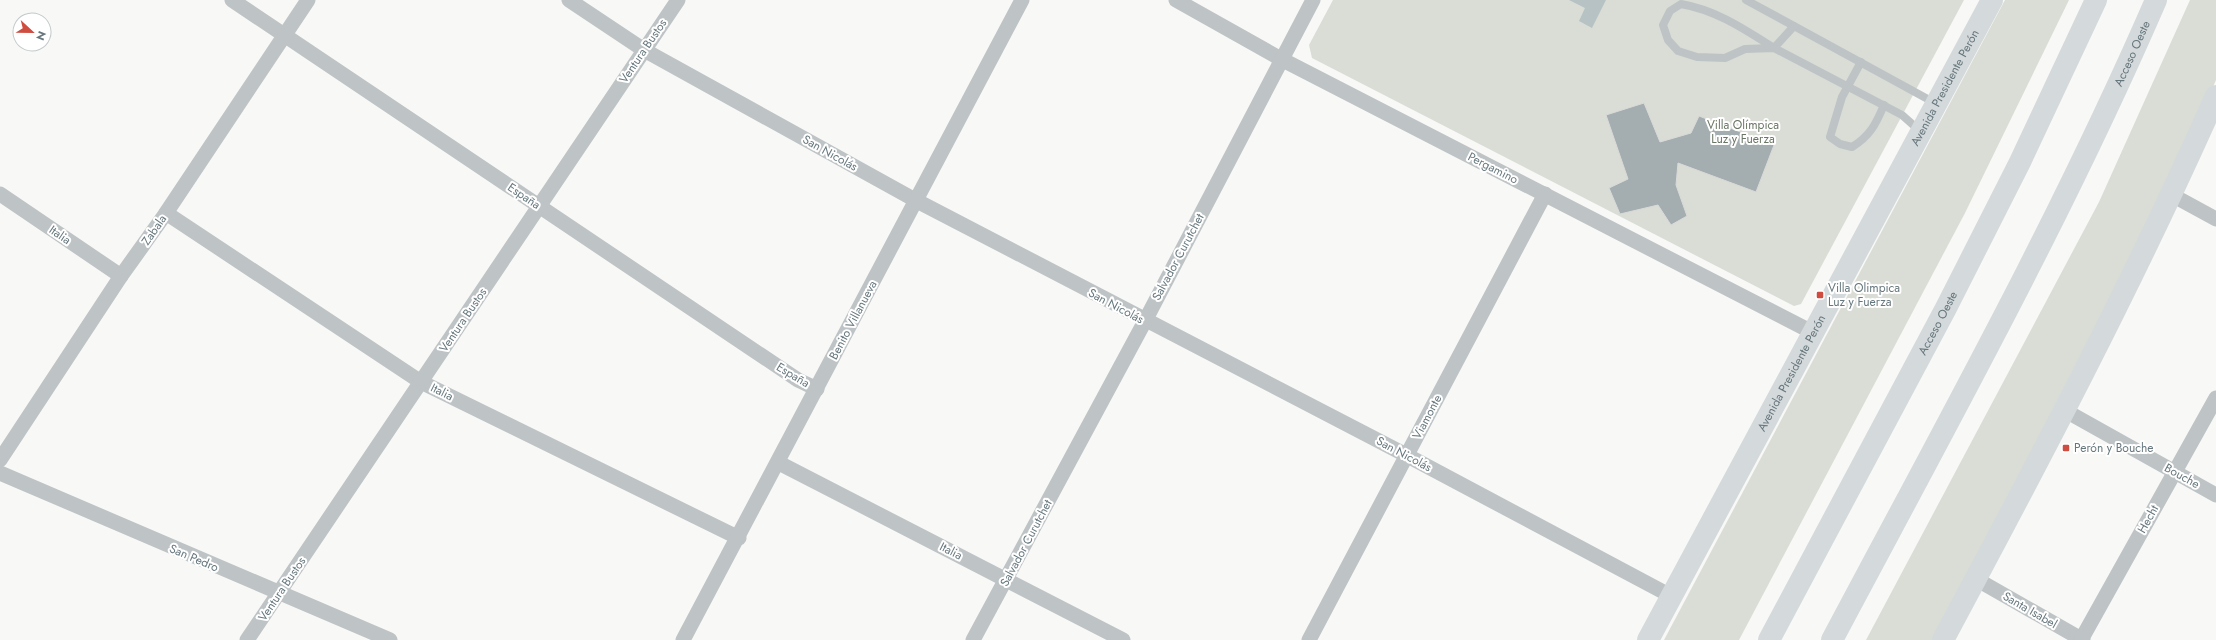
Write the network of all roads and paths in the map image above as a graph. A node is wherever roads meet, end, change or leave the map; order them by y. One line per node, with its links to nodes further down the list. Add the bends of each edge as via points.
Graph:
1 (232, 0): 13 (street, España)
2 (308, 0): 13 (street, Zabala)
3 (569, 0): 15 (street, San Nicolás)
4 (678, 0): 15 (street, Ventura Bustos)
5 (1022, 0): 26 (street, Benito Villanueva)
6 (1176, 0): 16 (street, Pergamino)
7 (1313, 0): 16 (street, Salvador Curutchet)
8 (1746, 0): 12 (lane)
9 (1992, 0): 20 (main road, Avenida Presidente Perón)
10 (2096, 0): 55 (main road, Acceso Oeste, via 2020,162)
11 (2156, 0): 56 (main road, Acceso Oeste, via 2015,294)
12 (1794, 26): 14 (lane); 17 (lane)
13 (285, 35): 27 (street, España); 28 (street, Zabala)
14 (1774, 48): 14 (lane, via 1729,20 1700,7 1681,4 1670,11 1663,25 1668,40 1678,51 1697,57 1725,58 1745,49); 18 (lane)
15 (644, 50): 26 (street, San Nicolás); 27 (street, Ventura Bustos)
16 (1281, 59): 24 (street, Pergamino); 31 (street, Salvador Curutchet)
17 (1861, 62): 18 (lane); 20 (lane)
18 (1847, 87): 21 (lane); 21 (lane, via 1830,137 1840,144 1852,147 1865,139 1878,120)
19 (2216, 96): 25 (main road)
20 (1936, 103): 22 (main road, Avenida Presidente Perón)
21 (1884, 105): 22 (lane, via 1902,115)
22 (1921, 132): 32 (main road, Avenida Presidente Perón)
23 (0, 194): 30 (street, Italia)
24 (1545, 194): 32 (street, Pergamino); 37 (street, Viamonte)
25 (2172, 195): 29 (street); 36 (main road)
26 (917, 201): 31 (street, San Nicolás); 34 (street, Benito Villanueva)
27 (540, 206): 33 (street, Ventura Bustos); 34 (street, España, via 798,380)
28 (166, 213): 30 (street, Zabala); 33 (street, Italia)
29 (2216, 219)
30 (121, 276): 38 (street, Zabala)
31 (1144, 321): 37 (street, San Nicolás); 45 (street, Salvador Curutchet)
32 (1812, 332): 47 (main road, Avenida Presidente Perón)
33 (421, 382): 43 (street, Italia); 46 (street, Ventura Bustos)
34 (817, 389): 39 (street, Benito Villanueva)
35 (2216, 398): 40 (street, Hecht)
36 (2064, 410): 40 (street, Bouche); 44 (main road)
37 (1406, 455): 47 (street, San Nicolás); 53 (street, Viamonte)
38 (0, 460)
39 (779, 462): 43 (street, Benito Villanueva); 45 (street, Italia)
40 (2174, 472): 42 (street, Bouche); 58 (street, Hecht)
41 (0, 474): 46 (street, San Pedro)
42 (2216, 495)
43 (739, 538): 50 (street, Benito Villanueva)
44 (1976, 579): 57 (main road); 58 (street, Santa Isabel)
45 (1006, 580): 51 (street, Salvador Curutchet); 52 (street, Italia)
46 (278, 594): 48 (street, Ventura Bustos); 49 (street, San Pedro)
47 (1671, 596): 54 (main road, Avenida Presidente Perón)
48 (247, 640)
49 (390, 640)
50 (683, 640)
51 (973, 640)
52 (1123, 640)
53 (1309, 640)
54 (1648, 640)
55 (1769, 640)
56 (1832, 640)
57 (1943, 640)
58 (2082, 640)

